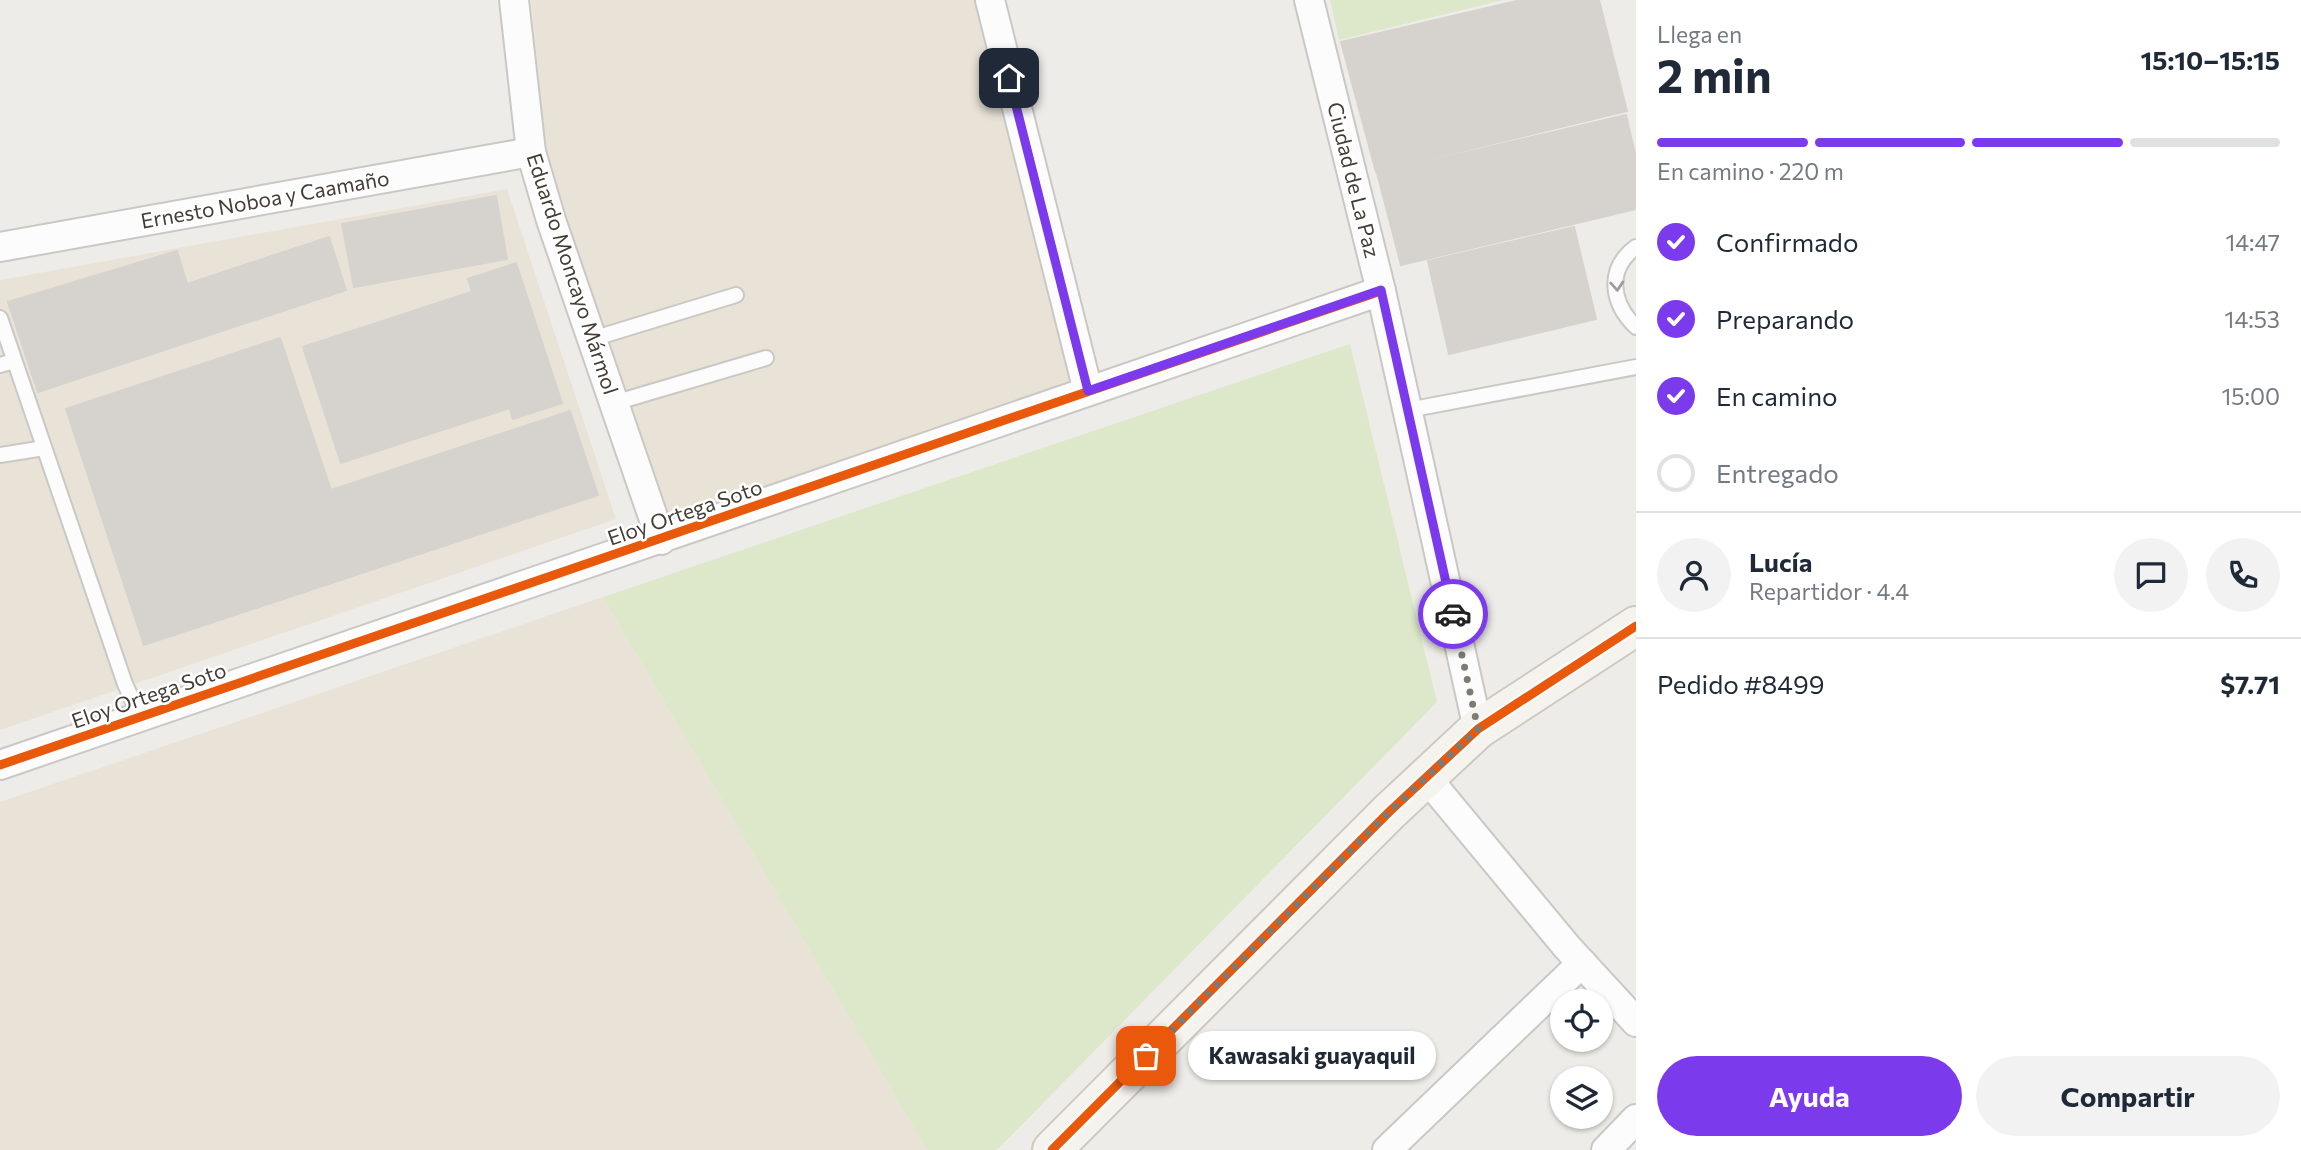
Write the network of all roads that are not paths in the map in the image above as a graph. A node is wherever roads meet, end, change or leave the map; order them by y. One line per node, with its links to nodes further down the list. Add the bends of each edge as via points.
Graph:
1 (514, 0): 4 (street, Eduardo Moncayo Mármol)
2 (990, 0): 15 (street)
3 (1309, 0): 7 (street, Ciudad de La Paz)
4 (531, 152): 5 (street, Ernesto Noboa y Caamaño); 11 (street, Eduardo Moncayo Mármol)
5 (0, 247)
6 (1636, 247): 10 (lane, one-way to 10, via 1621,258 1615,281 1621,310)
7 (1381, 290): 15 (street, Eloy Ortega Soto); 17 (street, Ciudad de La Paz)
8 (736, 295): 11 (lane)
9 (0, 318): 13 (lane)
10 (1636, 327)
11 (592, 339): 16 (street, Eduardo Moncayo Mármol)
12 (766, 358): 16 (lane)
13 (7, 363): 18 (lane)
14 (1636, 367): 17 (lane)
15 (1088, 391): 20 (street, Eloy Ortega Soto)
16 (614, 403): 20 (street, Eduardo Moncayo Mármol)
17 (1408, 410): 23 (street, Ciudad de La Paz)
18 (44, 448): 19 (lane); 22 (lane)
19 (0, 455)
20 (661, 540): 22 (street, Eloy Ortega Soto)
21 (1636, 626): 23 (street)
22 (140, 717): 24 (street, Eloy Ortega Soto)
23 (1478, 729): 25 (street)
24 (0, 765)
25 (1426, 778): 26 (street); 29 (street)
26 (1582, 963): 27 (street); 30 (street)
27 (1636, 1022)
28 (1636, 1119): 31 (street)
29 (1052, 1150)
30 (1387, 1150)
31 (1606, 1150)

